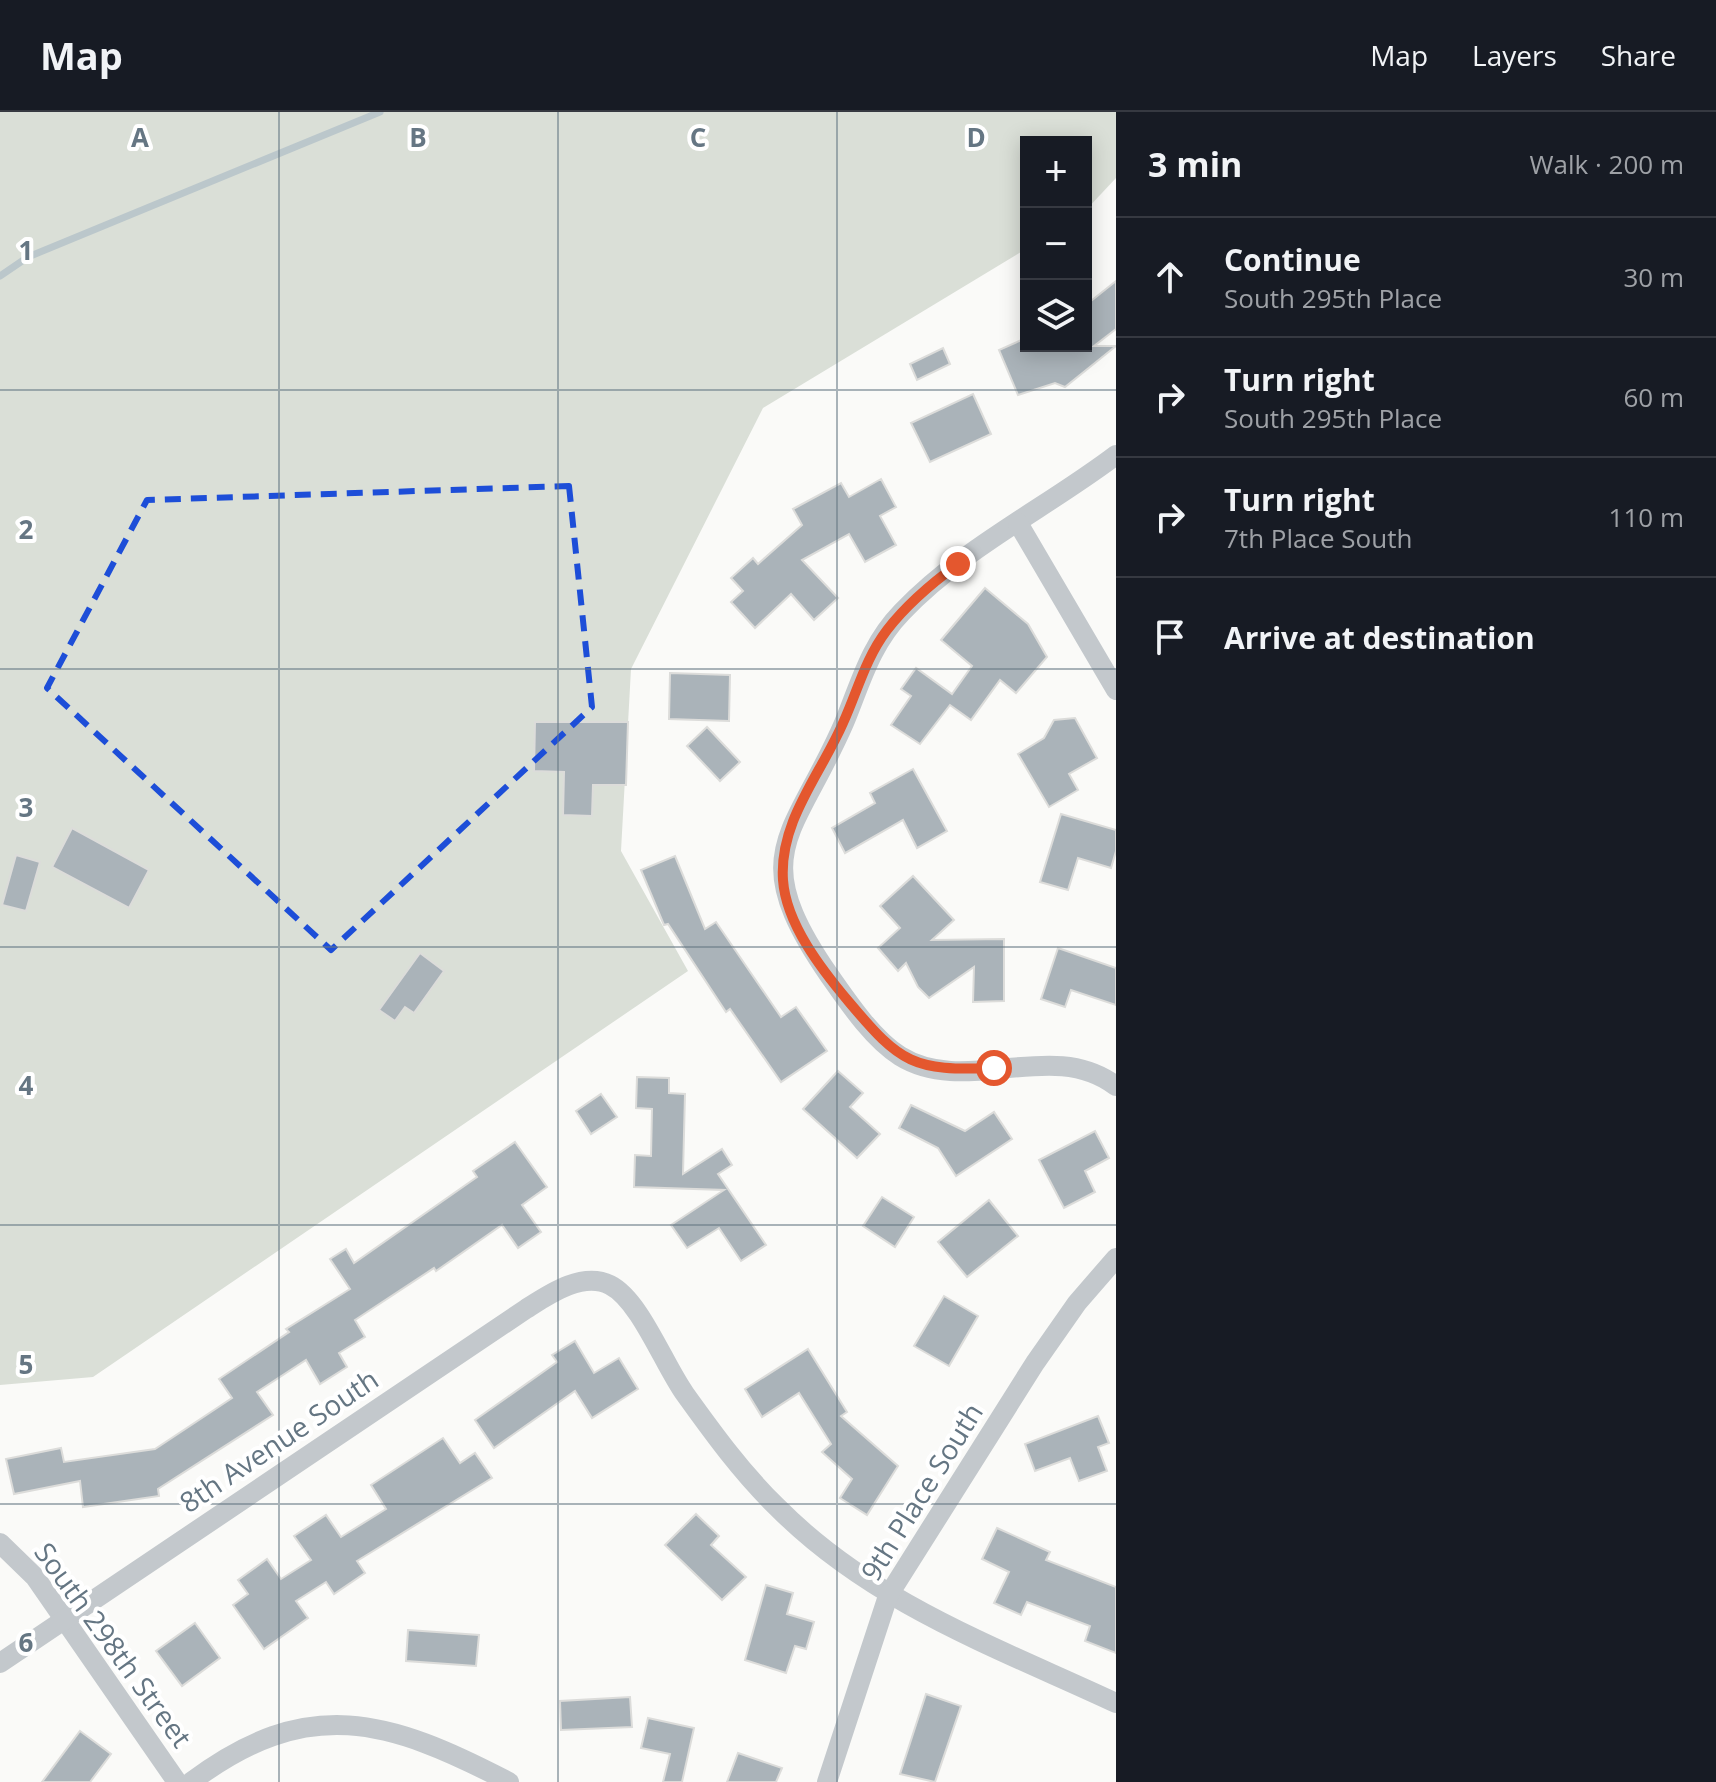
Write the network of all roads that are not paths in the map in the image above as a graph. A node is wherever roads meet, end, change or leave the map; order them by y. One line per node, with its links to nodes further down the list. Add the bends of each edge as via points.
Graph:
1 (1116, 455): 2 (street)
2 (1018, 523): 3 (street); 4 (street, via 933,583 873,650 843,725 795,815 783,880 791,912 810,947 862,1017 901,1056 937,1068 1065,1065 1094,1072)
3 (1116, 690)
4 (1116, 1086)
5 (1116, 1258): 7 (street, 9th Place South, via 1035,1363)
6 (0, 1543): 8 (street, South 298th Street, via 35,1577)
7 (888, 1596): 8 (street, 8th Avenue South, via 832,1558 776,1507 683,1391 629,1302 615,1287 596,1281 570,1285 526,1309); 10 (street); 14 (street, 9th Place South)
8 (64, 1620): 9 (street, 8th Avenue South); 11 (street, South 298th Street)
9 (0, 1663)
10 (1116, 1703)
11 (177, 1782)
12 (191, 1782): 13 (street, via 267,1737 324,1724 374,1726)
13 (509, 1782)
14 (827, 1782)

